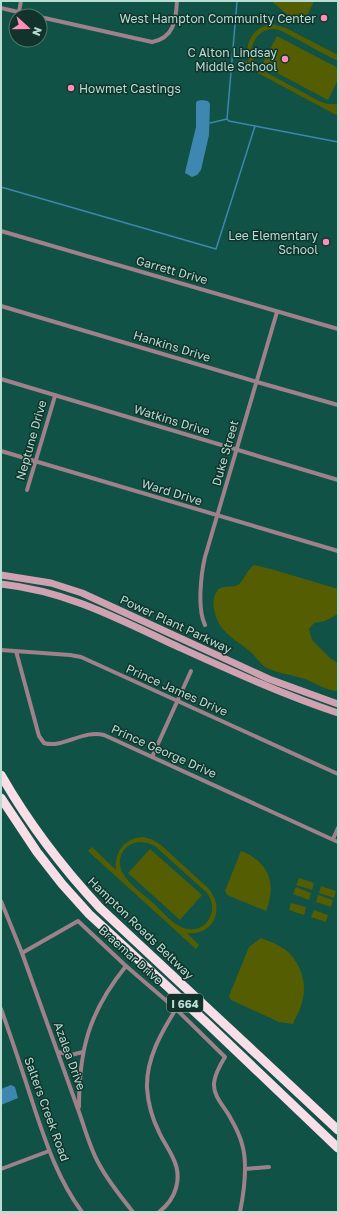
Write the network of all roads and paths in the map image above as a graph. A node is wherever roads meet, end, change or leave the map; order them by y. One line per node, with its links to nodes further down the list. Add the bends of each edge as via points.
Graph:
1 (177, 1): 2 (street, via 170,33 152,42)
2 (48, 19)
3 (1, 231): 5 (street, Garrett Drive)
4 (1, 306): 8 (street, Hankins Drive)
5 (277, 312): 6 (street, Garrett Drive); 8 (street, Duke Street)
6 (338, 329)
7 (1, 379): 9 (street, Watkins Drive)
8 (257, 382): 10 (street, Hankins Drive); 11 (street, Duke Street)
9 (55, 396): 11 (street, Watkins Drive); 13 (street, Neptune Drive)
10 (338, 404)
11 (236, 450): 14 (street, Watkins Drive); 16 (street, Duke Street)
12 (1, 451): 13 (street, Ward Drive)
13 (35, 461): 15 (street, Neptune Drive); 16 (street, Ward Drive)
14 (338, 480)
15 (27, 490)
16 (217, 516): 17 (street, Ward Drive); 20 (street, Duke Street, via 201,575 201,614)
17 (338, 551)
18 (1, 575): 25 (main road, Power Plant Parkway, via 51,583 82,593 269,679)
19 (1, 584): 26 (main road, Power Plant Parkway, via 45,591 82,603 280,693)
20 (205, 624)
21 (1, 650): 22 (street, Prince James Drive)
22 (16, 651): 24 (street, Prince James Drive, via 75,656); 27 (street, Prince George Drive, via 44,743 53,744 90,734 100,734)
23 (191, 671): 24 (street)
24 (177, 701): 27 (street); 28 (street, Prince James Drive)
25 (338, 704)
26 (338, 713)
27 (152, 757): 32 (street, Prince George Drive)
28 (338, 774)
29 (1, 775): 42 (highway, Hampton Roads Beltway / I 664, via 47,846 100,908)
30 (1, 798): 43 (highway, Hampton Roads Beltway / I 664, via 37,852 89,914)
31 (338, 828): 32 (street)
32 (333, 839): 33 (street, Prince George Drive)
33 (338, 842)
34 (1, 900): 35 (street, Azalea Drive)
35 (22, 953): 36 (street, Braemar Drive, via 78,921); 39 (street, Azalea Drive)
36 (126, 966): 38 (street, Braemar Drive); 40 (street, via 94,1017)
37 (1, 1009): 44 (street, Salters Creek Road)
38 (176, 1009): 47 (street, Braemar Drive, via 224,1057 214,1084 219,1102 231,1118 242,1145); 50 (street, via 162,1031 148,1072 148,1099 153,1117 174,1160 178,1180 176,1193)
39 (58, 1052): 40 (street, via 71,1055); 41 (street, Azalea Drive)
40 (83, 1052): 41 (street)
41 (79, 1112): 49 (street, Azalea Drive, via 98,1163)
42 (338, 1130)
43 (338, 1148)
44 (49, 1151): 46 (street); 48 (street, Salters Creek Road, via 60,1177)
45 (269, 1166): 47 (street)
46 (1, 1169)
47 (244, 1169): 51 (street, Braemar Drive, via 244,1192)
48 (82, 1212)
49 (133, 1212)
50 (159, 1212)
51 (240, 1212)

